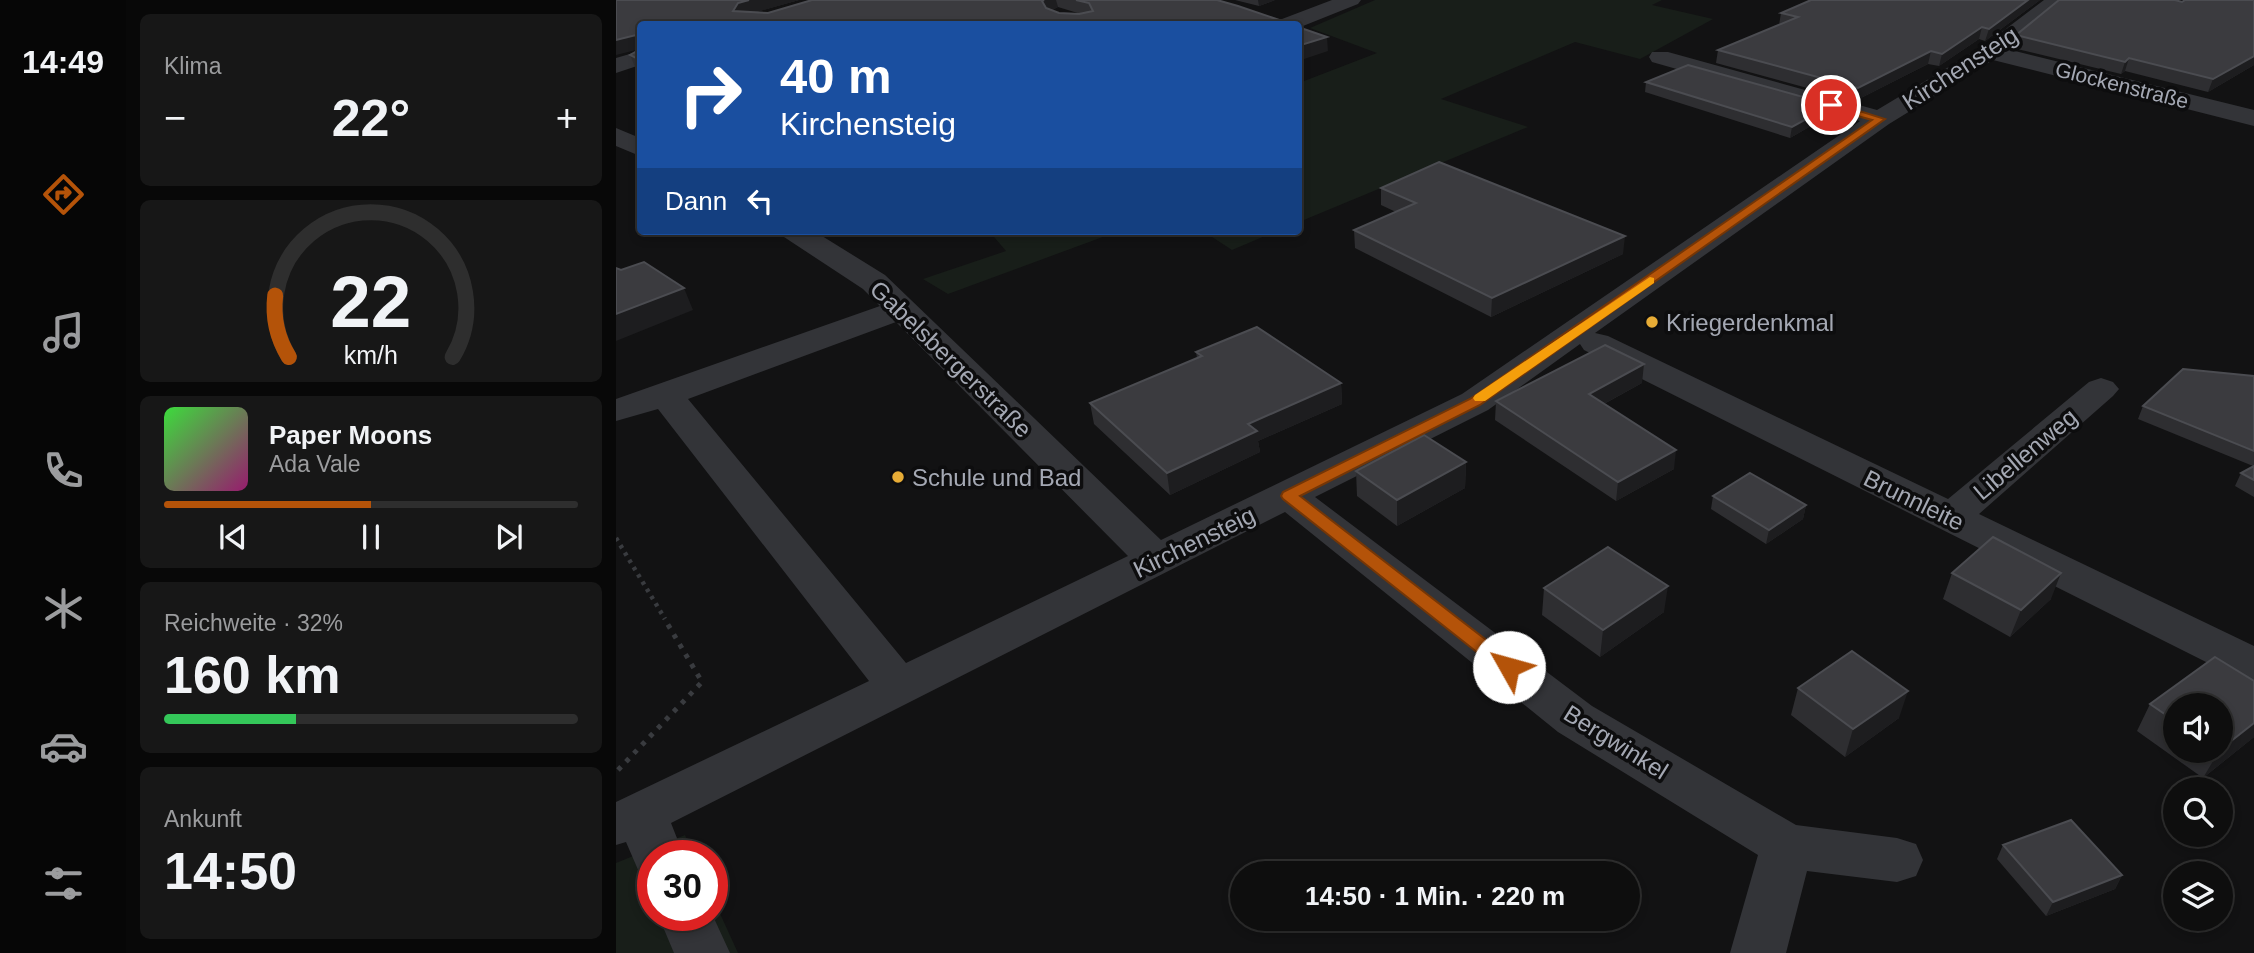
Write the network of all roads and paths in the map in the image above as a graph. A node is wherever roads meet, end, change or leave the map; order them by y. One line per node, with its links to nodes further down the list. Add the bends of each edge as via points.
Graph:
1 (1351, 0): 5 (street)
2 (2057, 0): 6 (street, Kirchensteig)
3 (1264, 18): 4 (street)
4 (1277, 21)
5 (1298, 21)
6 (1990, 52): 10 (street, Glockenstraße); 11 (street, Kirchensteig)
7 (1660, 57): 11 (street)
8 (637, 59): 9 (street)
9 (616, 66)
10 (2254, 118)
11 (1880, 119): 16 (street, Kirchensteig)
12 (616, 136): 13 (street)
13 (637, 146)
14 (800, 235): 15 (street, Gabelsbergerstraße, via 874,282)
15 (902, 309): 18 (street); 23 (street, Gabelsbergerstraße)
16 (1575, 333): 20 (street, Kirchensteig, via 1475,402); 21 (street, Brunnleite)
17 (2101, 389): 21 (street, Libellenweg)
18 (666, 395): 19 (street); 25 (street)
19 (616, 410)
20 (1289, 496): 23 (street, Kirchensteig); 27 (street, Bergwinkel, via 1575,719)
21 (1950, 518): 24 (street, Brunnleite)
22 (616, 538): 26 (path, via 702,682)
23 (1157, 560): 25 (street, Kirchensteig)
24 (2254, 666)
25 (899, 686): 26 (street, Kirchensteig)
26 (633, 817)
27 (1787, 846): 28 (street, Bergwinkel); 31 (street)
28 (1898, 860)
29 (692, 931): 30 (street)
30 (702, 953)
31 (1758, 953)

